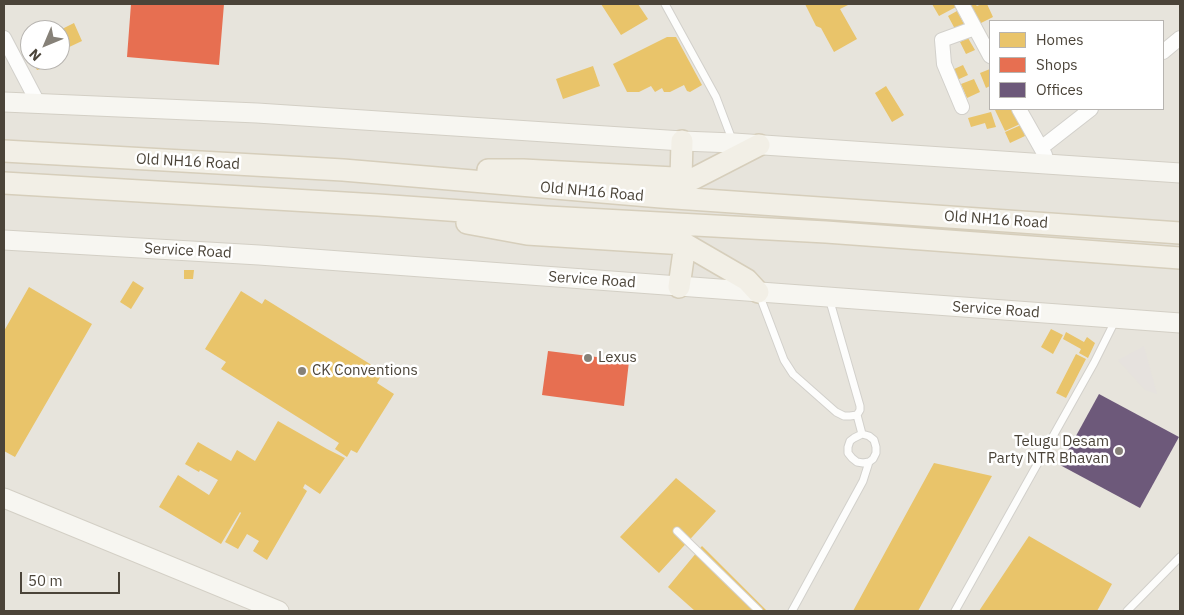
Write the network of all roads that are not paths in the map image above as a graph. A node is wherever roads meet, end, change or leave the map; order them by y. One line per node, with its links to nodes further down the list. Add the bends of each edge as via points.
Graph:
1 (665, 4): 14 (lane, via 716,97)
2 (962, 4): 3 (street)
3 (975, 28): 7 (street); 10 (street, via 942,40 944,64)
4 (4, 38): 9 (street)
5 (1180, 38): 6 (street)
6 (1164, 51)
7 (989, 54)
8 (4, 102): 9 (street)
9 (38, 103): 13 (street, via 257,113)
10 (962, 107)
11 (1020, 110): 17 (street)
12 (1090, 110): 17 (street)
13 (682, 142): 14 (street); 20 (main road)
14 (734, 144): 15 (street)
15 (759, 145): 17 (street); 20 (main road, via 693,179)
16 (4, 151): 18 (main road, Old NH16 Road)
17 (1046, 156): 19 (street)
18 (343, 170): 20 (main road, via 523,170); 23 (main road, Old NH16 Road, via 661,198)
19 (1180, 173)
20 (681, 179)
21 (4, 183): 22 (main road, Old NH16 Road)
22 (378, 205): 25 (main road, via 526,234); 26 (main road, Old NH16 Road, via 826,232)
23 (1180, 233)
24 (4, 240): 27 (street, Service Road, via 259,255)
25 (685, 244): 27 (main road); 28 (main road, via 747,280)
26 (1180, 258)
27 (679, 287): 28 (street, Service Road)
28 (758, 292): 29 (street, Service Road); 32 (lane, via 784,360 793,374 836,412 844,416)
29 (828, 298): 30 (street, Service Road); 32 (lane, via 860,406)
30 (1116, 319): 31 (street, Service Road); 41 (lane)
31 (1180, 323)
32 (857, 415): 33 (lane)
33 (862, 434): 34 (lane, via 874,440 876,447 876,453); 34 (lane, via 850,441 848,453 857,462)
34 (869, 462): 40 (lane, via 863,481)
35 (4, 498): 38 (street)
36 (677, 531): 39 (lane)
37 (1180, 557): 42 (lane)
38 (273, 610)
39 (759, 611)
40 (792, 611)
41 (955, 611)
42 (1127, 611)

